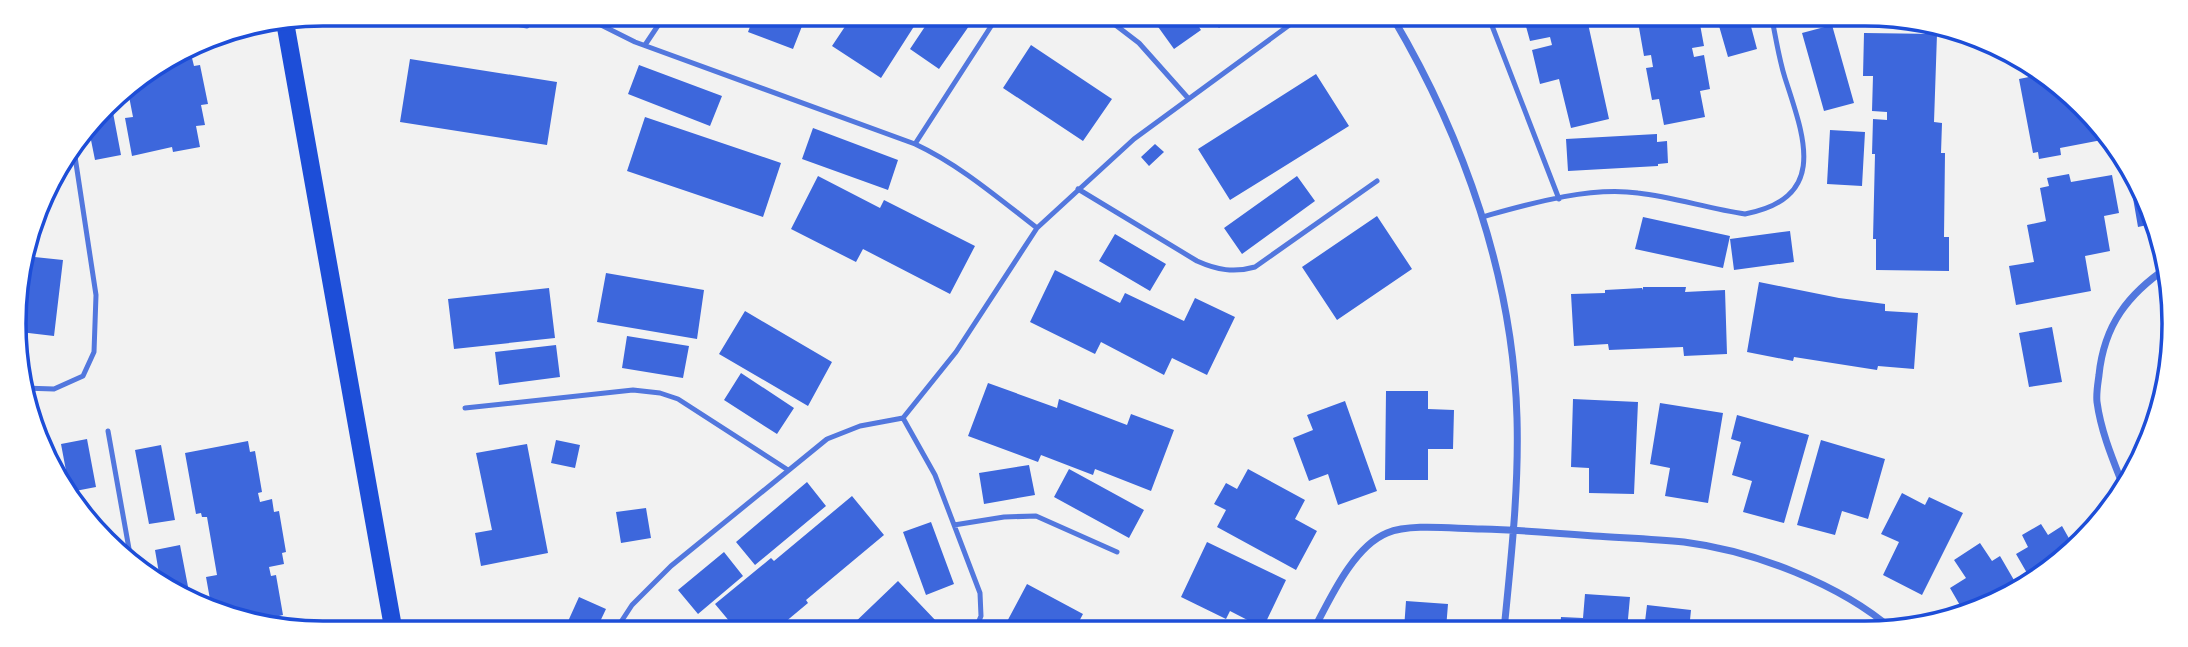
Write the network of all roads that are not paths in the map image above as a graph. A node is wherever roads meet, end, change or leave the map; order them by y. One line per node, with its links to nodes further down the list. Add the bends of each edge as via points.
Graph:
1 (604, 26): 10 (lane)
2 (658, 26): 10 (lane)
3 (991, 26): 12 (lane)
4 (1117, 26): 11 (lane, via 1139,43)
5 (1287, 26): 11 (lane)
6 (1398, 26): 17 (street, via 1455,142)
7 (1492, 26): 16 (lane)
8 (1773, 26): 16 (lane, via 1804,138 1804,169 1792,192 1779,203 1745,214 1636,192)
9 (286, 29): 31 (main road)
10 (645, 45): 12 (lane)
11 (1188, 98): 15 (lane)
12 (915, 144): 18 (lane, via 975,180)
13 (75, 159): 20 (lane, via 96,295 94,352 83,376 54,388)
14 (1377, 181): 15 (lane, via 1255,267 1232,271 1197,261)
15 (1078, 189): 18 (lane)
16 (1559, 199): 17 (lane)
17 (1482, 217): 27 (street, via 1514,368)
18 (1037, 228): 22 (lane, via 956,352)
19 (2157, 274): 25 (street, via 2118,313 2101,351 2096,399)
20 (33, 388)
21 (465, 408): 24 (lane, via 633,390 660,393 698,411)
22 (903, 418): 24 (lane, via 860,426 827,439); 26 (lane)
23 (108, 431): 28 (lane)
24 (788, 470): 32 (lane, via 671,566)
25 (2119, 477)
26 (954, 525): 29 (lane, via 1037,516); 33 (lane, via 979,593)
27 (1514, 530): 30 (street, via 1686,542 1746,556 1822,584); 34 (street, via 1415,528 1387,533 1360,551); 35 (street)
28 (129, 547)
29 (1117, 552)
30 (1881, 620)
31 (392, 621)
32 (622, 621)
33 (979, 621)
34 (1319, 621)
35 (1505, 621)

